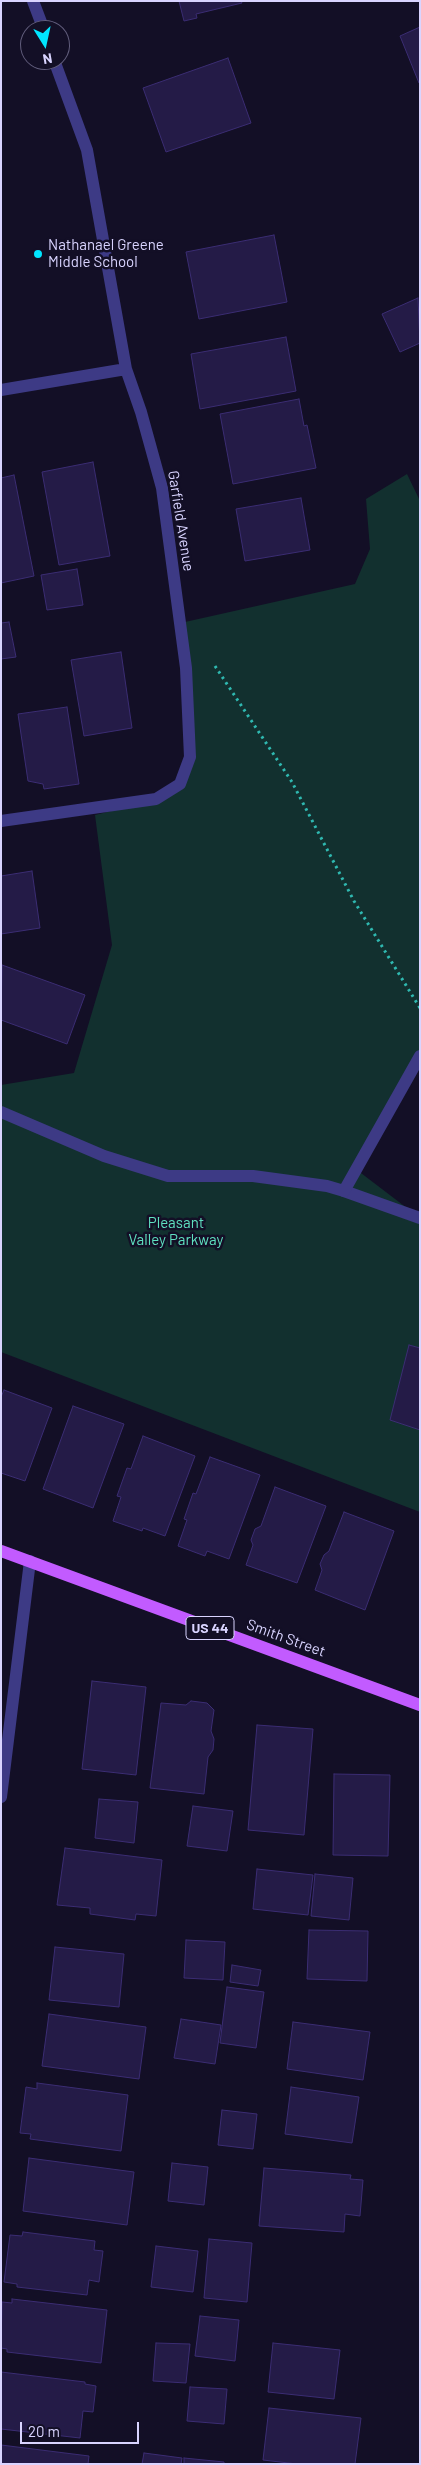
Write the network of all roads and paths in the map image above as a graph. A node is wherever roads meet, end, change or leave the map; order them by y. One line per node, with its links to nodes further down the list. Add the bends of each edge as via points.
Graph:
1 (33, 1): 2 (street)
2 (40, 20)
3 (58, 70): 4 (street, Garfield Avenue, via 87,150)
4 (126, 369): 5 (street); 6 (street, Garfield Avenue, via 162,488)
5 (1, 390)
6 (184, 656): 7 (street, Garfield Avenue, via 190,757 180,784 156,799); 8 (path, via 200,657 214,664 292,782 354,901)
7 (1, 822)
8 (420, 1008)
9 (420, 1056): 11 (street)
10 (1, 1112): 11 (street, via 104,1156 168,1176 253,1176)
11 (344, 1191): 12 (street)
12 (420, 1218)
13 (1, 1551): 14 (main road, Smith Street / US 44)
14 (30, 1561): 15 (main road, Smith Street / US 44); 16 (street)
15 (420, 1705)
16 (1, 1797)

